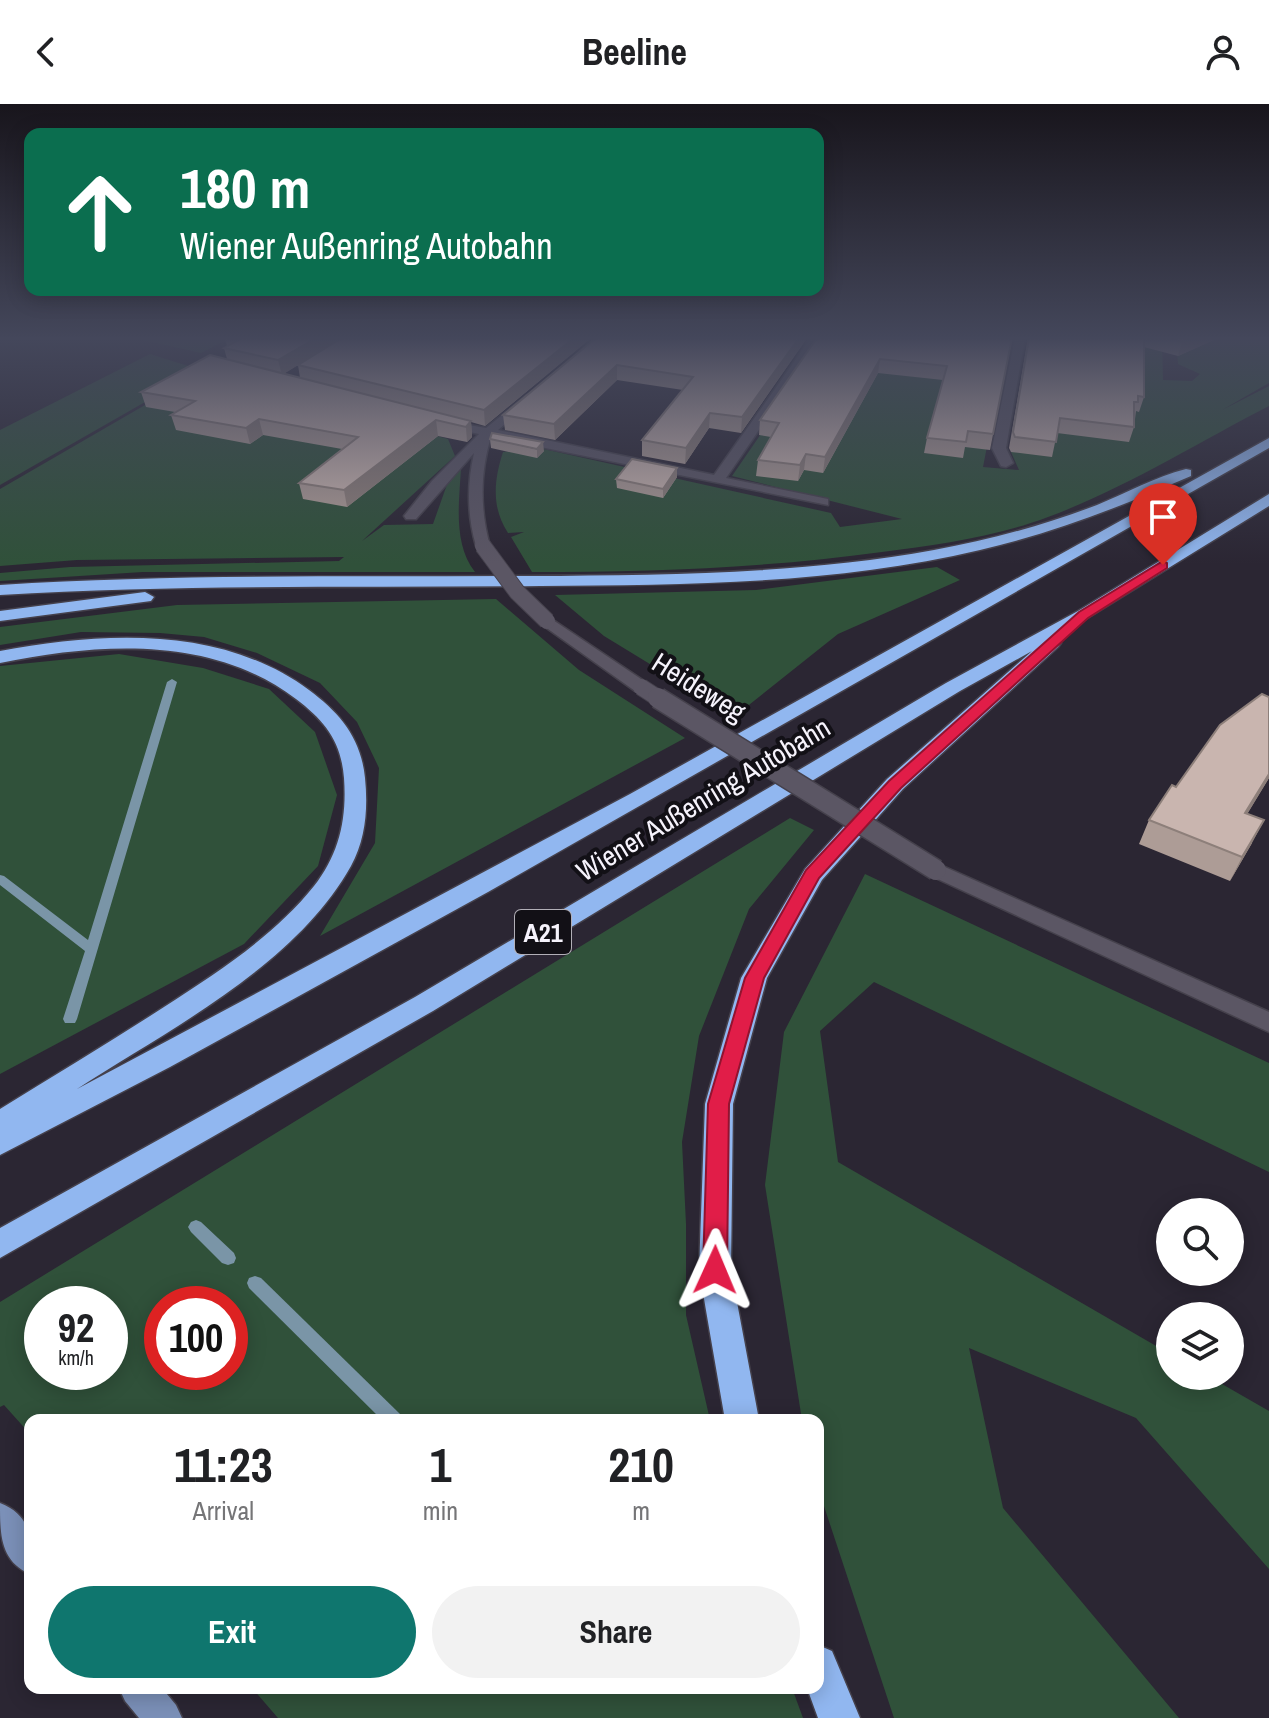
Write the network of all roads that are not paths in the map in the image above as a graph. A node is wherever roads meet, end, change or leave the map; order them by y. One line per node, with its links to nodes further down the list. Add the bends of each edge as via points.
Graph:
1 (510, 413): 5 (street)
2 (764, 413): 8 (street)
3 (1006, 413): 7 (street, via 999,448)
4 (423, 418): 5 (street)
5 (485, 433): 8 (street); 11 (street, via 441,476); 17 (street, Heideweg, bridge, via 478,461 476,523 483,546 547,621 641,687 936,870)
6 (1269, 440): 12 (highway, via 1082,517 945,553 761,576); 19 (highway, Wiener Außenring Autobahn / A21, via 461,896)
7 (1006, 463)
8 (719, 478): 10 (street)
9 (1269, 499): 14 (highway, Wiener Außenring Autobahn / A21)
10 (823, 502)
11 (411, 516)
12 (480, 583): 13 (highway, via 152,581); 15 (highway, via 115,599)
13 (0, 591)
14 (1084, 615): 20 (highway, Wiener Außenring Autobahn / A21, via 953,687 424,1004); 21 (highway, via 895,784 813,875 754,978 719,1104 715,1270)
15 (0, 616)
16 (0, 657): 18 (highway, via 61,647 173,646 224,655 271,672 321,707 340,729 354,756 357,813 342,864 307,912 233,975)
17 (1269, 1023)
18 (0, 1124)
19 (0, 1143)
20 (0, 1244)
21 (741, 1414)
22 (0, 1520): 23 (main road)
23 (24, 1550)
24 (824, 1680): 27 (highway)
25 (143, 1694): 26 (main road)
26 (163, 1718)
27 (839, 1718)

